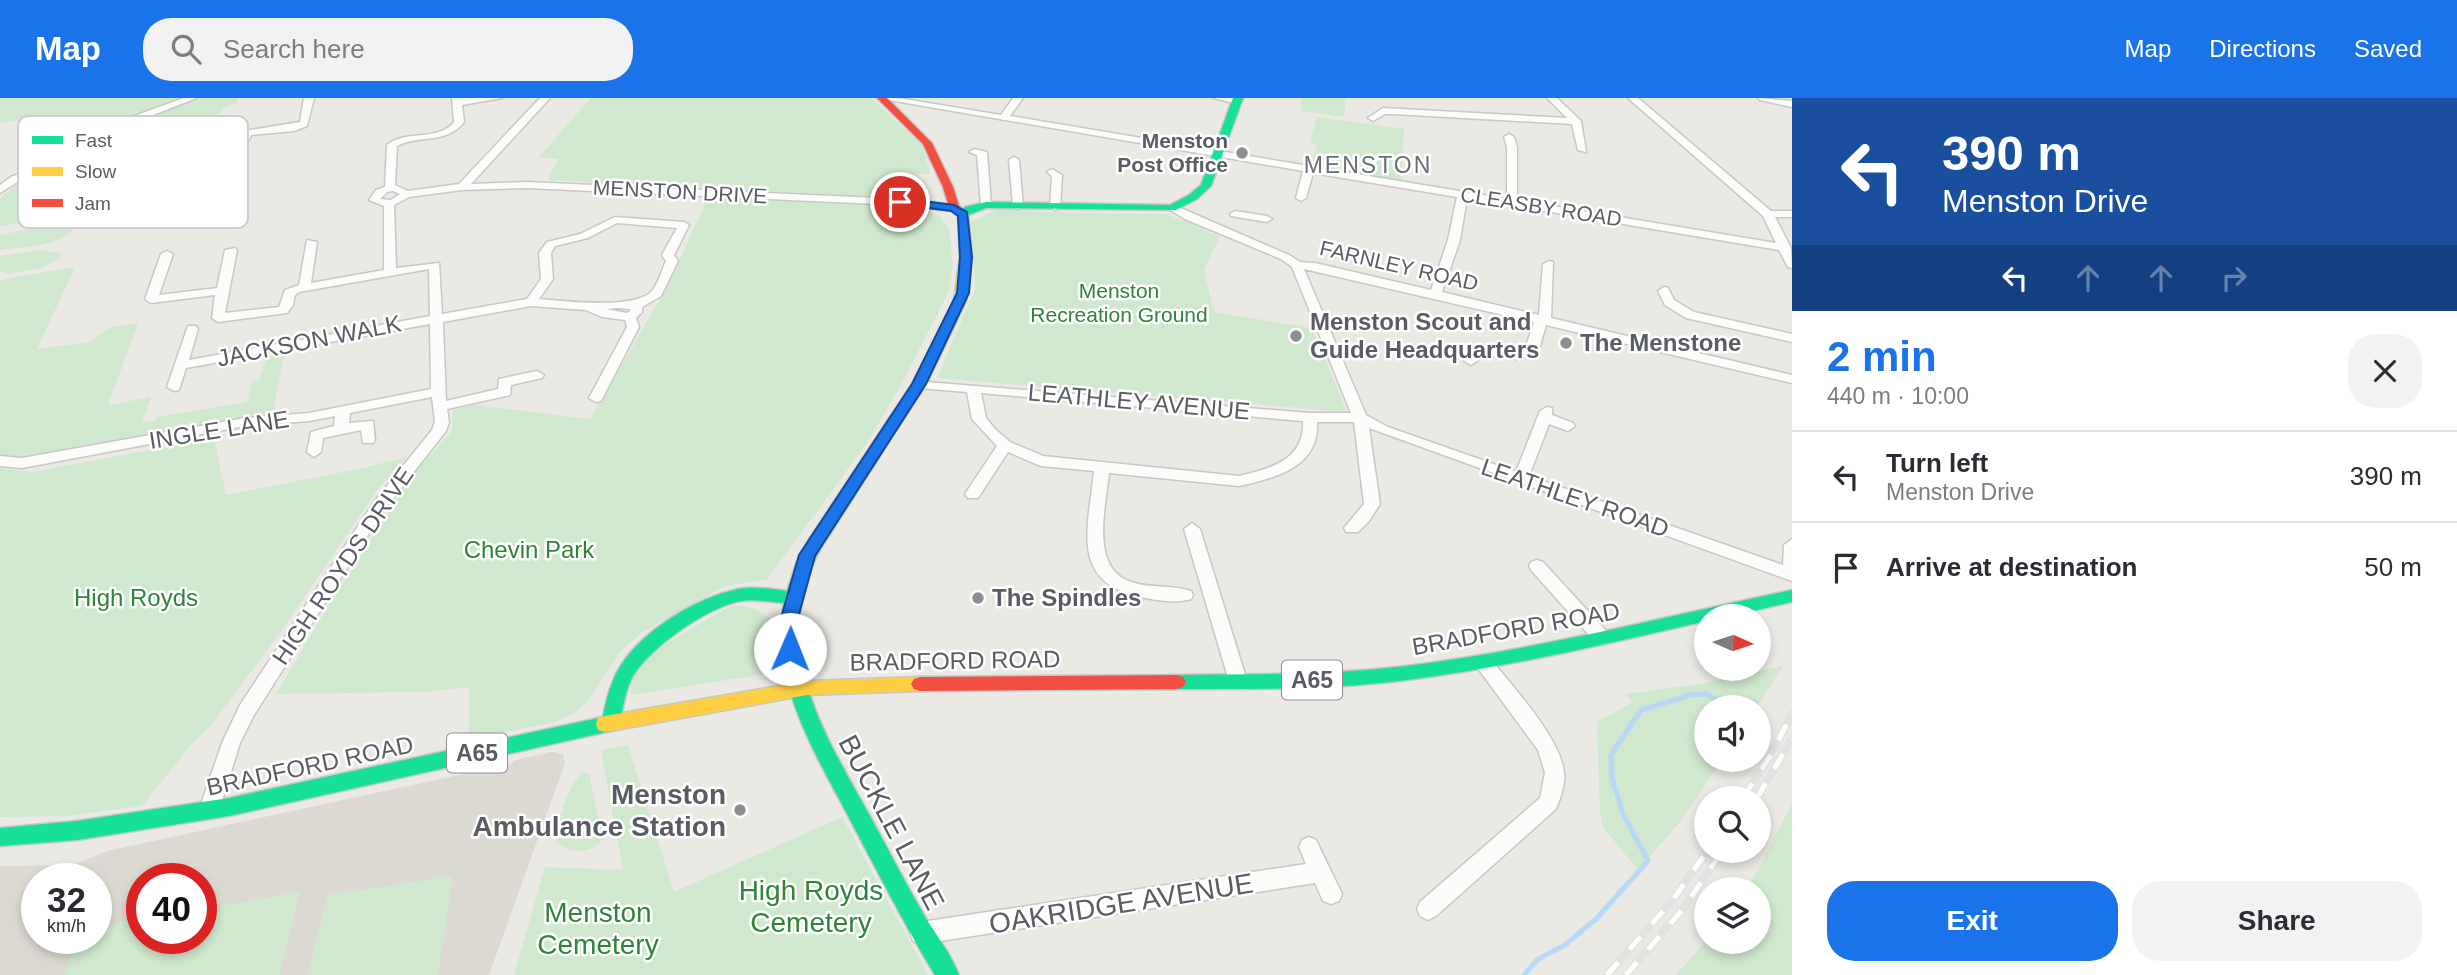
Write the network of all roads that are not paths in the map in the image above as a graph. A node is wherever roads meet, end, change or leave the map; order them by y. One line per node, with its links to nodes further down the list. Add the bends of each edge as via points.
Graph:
1 (192, 98): 17 (street)
2 (309, 98): 21 (street, via 304,124)
3 (497, 98): 13 (street)
4 (545, 98): 30 (street)
5 (882, 98): 14 (street, CLEASBY ROAD); 42 (street, BUCKLE LANE, via 927,143)
6 (1018, 98): 18 (street)
7 (1219, 98): 12 (street)
8 (1418, 98): 16 (street)
9 (1552, 98): 20 (street)
10 (1633, 98): 44 (street)
11 (1763, 98): 15 (street)
12 (1238, 99): 25 (street)
13 (457, 100): 31 (street, via 458,122 453,129 392,145)
14 (933, 102): 18 (street, CLEASBY ROAD)
15 (1792, 104)
16 (1419, 113): 19 (street, via 1383,111); 20 (street)
17 (143, 116)
18 (1004, 118): 25 (street, CLEASBY ROAD)
19 (1373, 118)
20 (1576, 121): 23 (street)
21 (248, 133)
22 (1509, 137): 36 (street)
23 (1583, 150)
24 (974, 152): 38 (street, via 982,152)
25 (1219, 153): 27 (street, CLEASBY ROAD); 41 (street, via 1206,186)
26 (1014, 160): 39 (street)
27 (1309, 168): 34 (street, CLEASBY ROAD); 35 (street)
28 (1052, 172): 40 (street, via 1057,175)
29 (18, 178): 32 (street)
30 (462, 187): 33 (street, MENSTON DRIVE); 42 (street, MENSTON DRIVE, via 576,187 900,202)
31 (390, 189): 33 (street, MENSTON DRIVE); 37 (street, via 374,198)
32 (0, 190)
33 (406, 194): 37 (street, MENSTON DRIVE)
34 (1463, 194): 36 (street, CLEASBY ROAD); 60 (street, via 1454,240)
35 (1300, 198)
36 (1512, 202): 50 (street, CLEASBY ROAD)
37 (389, 203): 56 (street)
38 (986, 205): 39 (street, FARNLEY ROAD); 42 (street, FARNLEY ROAD)
39 (1018, 206): 40 (street, FARNLEY ROAD)
40 (1055, 207): 41 (street, FARNLEY ROAD)
41 (1172, 208): 48 (street, FARNLEY ROAD)
42 (959, 211): 71 (street, BUCKLE LANE, via 966,257 963,293)
43 (1236, 214): 46 (street)
44 (1768, 214): 45 (street); 50 (street)
45 (1792, 214)
46 (1250, 216): 47 (street); 48 (street)
47 (1267, 219)
48 (1244, 240): 54 (street, FARNLEY ROAD)
49 (311, 242): 57 (street)
50 (1785, 248): 55 (street)
51 (231, 250): 59 (street)
52 (167, 254): 59 (street, via 151,299)
53 (1549, 264): 64 (street)
54 (1297, 265): 60 (street, FARNLEY ROAD); 78 (street)
55 (1792, 265)
56 (390, 272): 57 (street); 63 (street, HIGH ROYDS DRIVE, via 435,265)
57 (304, 288): 59 (street, via 289,293 283,310 225,319 217,316)
58 (1664, 291): 66 (street, via 1668,302 1690,315)
59 (222, 292)
60 (1435, 295): 64 (street, FARNLEY ROAD)
61 (531, 302): 62 (street, JACKSON WALK, via 591,307 617,304); 62 (street, via 547,279 545,253 551,244 584,236 615,219 684,225 668,255 672,261 657,293); 63 (street, JACKSON WALK)
62 (633, 312): 74 (street, via 633,327)
63 (437, 317): 68 (street, JACKSON WALK); 75 (street, HIGH ROYDS DRIVE)
64 (1543, 321): 67 (street, via 1531,352 1482,351); 70 (street, FARNLEY ROAD)
65 (192, 329): 68 (street, JACKSON WALK)
66 (1792, 338)
67 (1471, 361)
68 (181, 365): 72 (street, JACKSON WALK)
69 (537, 376): 75 (street, INGLE LANE, via 504,382 505,392)
70 (1792, 379)
71 (919, 384): 73 (street, LEATHLEY AVENUE); 96 (street, BUCKLE LANE, via 814,542)
72 (174, 387)
73 (973, 388): 77 (street, LEATHLEY AVENUE); 82 (street, via 979,419)
74 (596, 398)
75 (440, 399): 76 (street, INGLE LANE); 102 (street, HIGH ROYDS DRIVE, via 439,431 379,506 247,710)
76 (343, 410): 80 (street); 84 (street, INGLE LANE, via 245,422 22,463)
77 (1310, 417): 78 (street, LEATHLEY AVENUE); 85 (street, via 1306,450 1289,467 1267,476 1239,481)
78 (1360, 418): 86 (street, LEATHLEY ROAD); 89 (street, via 1372,504)
79 (1568, 426): 86 (street, via 1547,414)
80 (341, 429): 81 (street, via 368,424); 83 (street, via 316,435)
81 (368, 440)
82 (1005, 445): 85 (street, via 1041,461); 87 (street)
83 (314, 452)
84 (0, 461)
85 (1102, 469): 94 (street, via 1095,550 1099,569 1120,587 1147,594)
86 (1521, 478): 93 (street, LEATHLEY ROAD)
87 (973, 494)
88 (1192, 528): 99 (street)
89 (1352, 528)
90 (1792, 545): 92 (street)
91 (1536, 566): 97 (street)
92 (1792, 568)
93 (1792, 575)
94 (1185, 595)
95 (1792, 596): 97 (street, BRADFORD ROAD / A65)
96 (794, 598): 100 (street, BUCKLE LANE, via 789,642); 101 (street, via 730,597 649,643 624,670 614,696)
97 (1602, 638): 98 (street, BRADFORD ROAD / A65)
98 (1483, 662): 99 (street, BRADFORD ROAD / A65, via 1370,676); 107 (street, via 1546,746 1555,773 1549,803)
99 (1238, 681): 100 (street, BRADFORD ROAD / A65, via 840,685)
100 (797, 690): 101 (street, BRADFORD ROAD / A65); 108 (street, BUCKLE LANE, via 818,739)
101 (611, 723): 102 (street, BRADFORD ROAD / A65)
102 (209, 810): 103 (street, BRADFORD ROAD / A65, via 108,829)
103 (0, 837)
104 (1309, 847): 105 (street)
105 (1321, 872): 106 (street); 108 (street, OAKRIDGE AVENUE)
106 (1331, 894)
107 (1428, 909)
108 (921, 933): 109 (street, BUCKLE LANE)
109 (948, 975)

